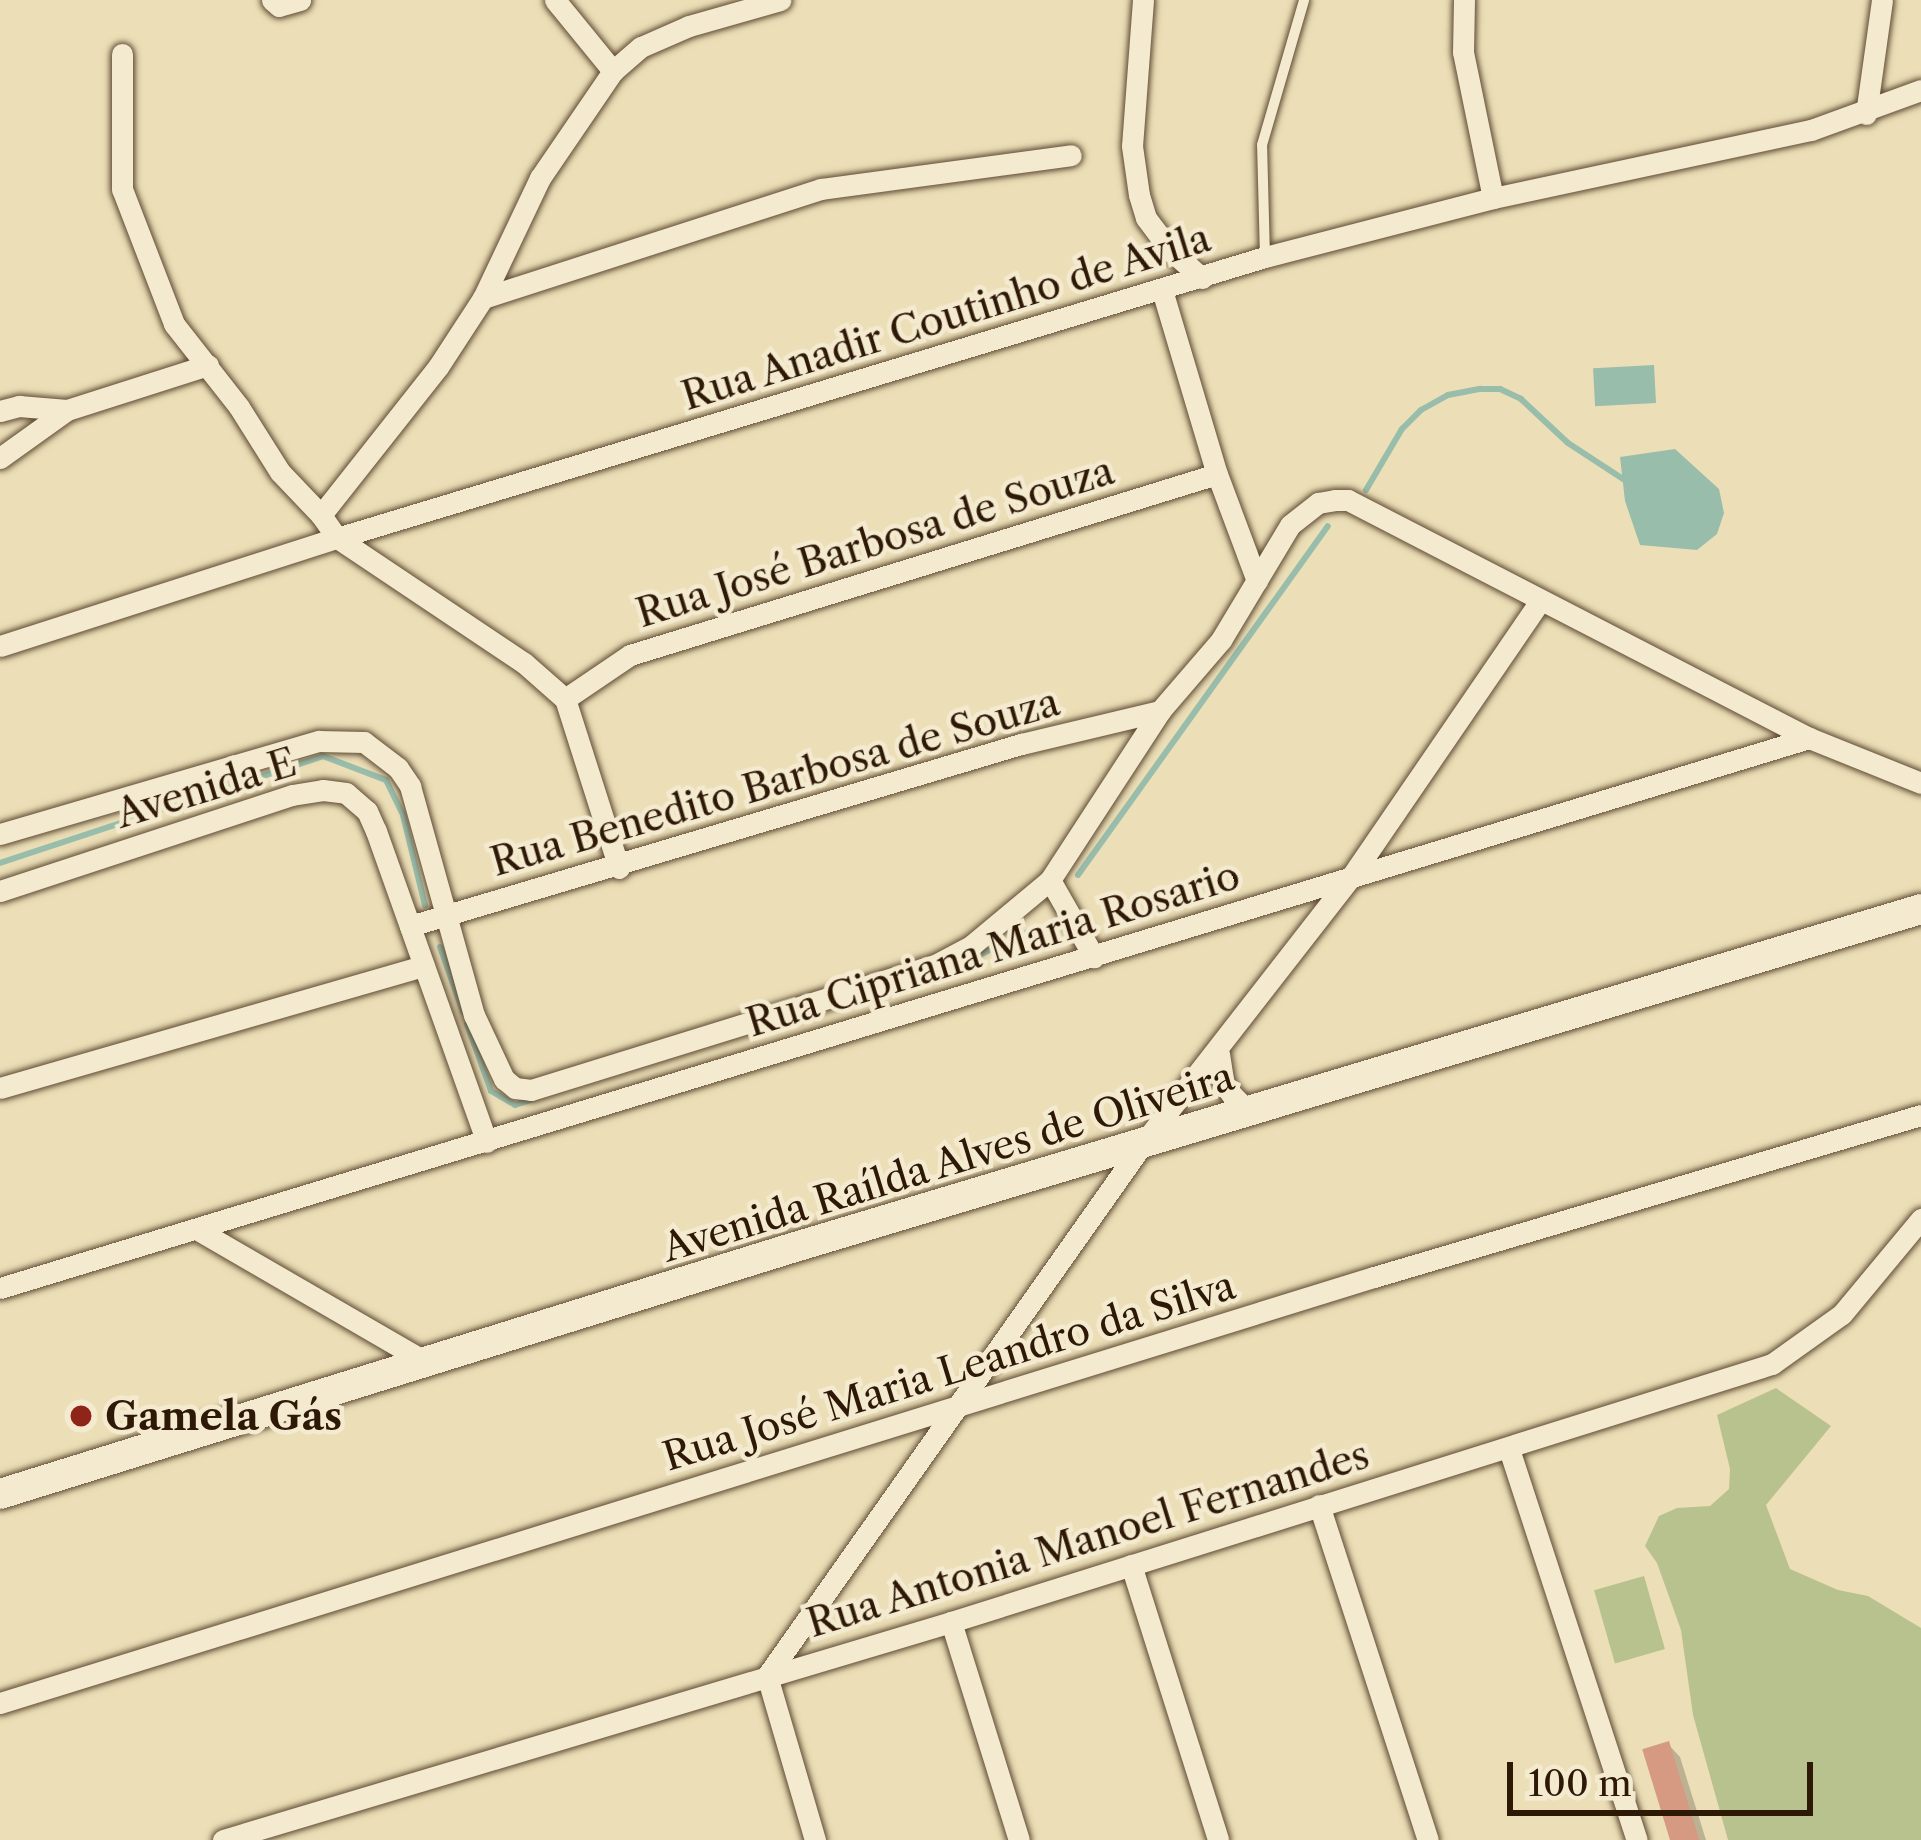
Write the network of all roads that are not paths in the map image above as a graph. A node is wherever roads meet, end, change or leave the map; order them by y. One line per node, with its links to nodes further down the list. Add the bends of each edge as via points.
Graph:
1 (272, 0): 2 (street)
2 (300, 0)
3 (555, 0): 10 (street)
4 (780, 0): 10 (street, via 689,26 641,47)
5 (1304, 0): 15 (lane, via 1262,145)
6 (1464, 0): 14 (street, via 1463,52)
7 (1882, 0): 12 (street)
8 (1144, 3): 16 (street, via 1132,146 1139,195 1169,249)
9 (122, 54): 19 (street, via 122,189 174,324)
10 (614, 70): 18 (street, via 540,178)
11 (1921, 90): 12 (street, Rua Anadir Coutinho de Avila)
12 (1866, 114): 14 (street, Rua Anadir Coutinho de Avila)
13 (1071, 155): 18 (street, via 821,189)
14 (1493, 198): 15 (street, Rua Anadir Coutinho de Avila)
15 (1265, 257): 16 (street, Rua Anadir Coutinho de Avila)
16 (1202, 278): 17 (street, Rua Anadir Coutinho de Avila)
17 (1162, 290): 23 (street); 25 (street, Rua Anadir Coutinho de Avila)
18 (483, 298): 24 (street)
19 (208, 365): 20 (street); 24 (street, via 280,472)
20 (67, 410): 21 (street); 22 (street)
21 (0, 411)
22 (0, 458)
23 (1217, 474): 26 (street); 29 (street, Rua José Barbosa de Souza, via 630,655)
24 (321, 515): 25 (street)
25 (337, 538): 28 (street, Rua Anadir Coutinho de Avila); 29 (street)
26 (1257, 581): 27 (street, via 1303,512 1348,500); 30 (street, via 1221,640)
27 (1539, 602): 31 (street); 35 (street)
28 (0, 646)
29 (565, 698): 34 (street)
30 (1160, 711): 34 (street, Rua Benedito Barbosa de Souza, via 1021,744); 36 (street)
31 (1809, 738): 32 (street); 35 (street, Rua Cipriana Maria Rosario)
32 (1921, 783)
33 (0, 834): 39 (street, via 319,741 364,742 410,786)
34 (620, 868): 39 (street, Rua Benedito Barbosa de Souza)
35 (1351, 877): 41 (street, Rua Cipriana Maria Rosario); 43 (street)
36 (1050, 880): 39 (street, via 938,964 531,1090 515,1088 497,1068); 41 (street)
37 (0, 891): 40 (street, Avenida E, via 323,790 346,793 368,811)
38 (1916, 908): 45 (street, Avenida Raílda Alves de Oliveira)
39 (446, 914): 40 (street, Rua Benedito Barbosa de Souza)
40 (410, 926): 42 (street, Avenida E)
41 (1094, 957): 47 (street, Rua Cipriana Maria Rosario)
42 (424, 966): 44 (street); 47 (street, Avenida E)
43 (1219, 1054): 45 (street, via 1232,1095); 48 (street)
44 (0, 1088)
45 (1260, 1107): 48 (street, Avenida Raílda Alves de Oliveira)
46 (1921, 1115): 53 (street, Rua José Maria Leandro da Silva)
47 (487, 1142): 50 (street, Rua Cipriana Maria Rosario)
48 (1142, 1145): 52 (street, Avenida Raílda Alves de Oliveira); 53 (street)
49 (1921, 1219): 54 (street, Rua Antonia Manoel Fernandes, via 1842,1314 1772,1364)
50 (198, 1230): 51 (street, Rua Cipriana Maria Rosario); 52 (street)
51 (0, 1288)
52 (429, 1365): 55 (street, Avenida Raílda Alves de Oliveira)
53 (955, 1406): 59 (street); 60 (street, Rua José Maria Leandro da Silva)
54 (1509, 1449): 56 (street, Rua Antonia Manoel Fernandes); 66 (street)
55 (0, 1494)
56 (1319, 1504): 57 (street, Rua Antonia Manoel Fernandes); 65 (street)
57 (1131, 1565): 58 (street, Rua Antonia Manoel Fernandes); 64 (street)
58 (951, 1622): 59 (street, Rua Antonia Manoel Fernandes); 63 (street)
59 (767, 1676): 61 (street, Rua Antonia Manoel Fernandes); 62 (street)
60 (0, 1703)
61 (223, 1840)
62 (815, 1840)
63 (1018, 1840)
64 (1218, 1840)
65 (1427, 1840)
66 (1637, 1840)

